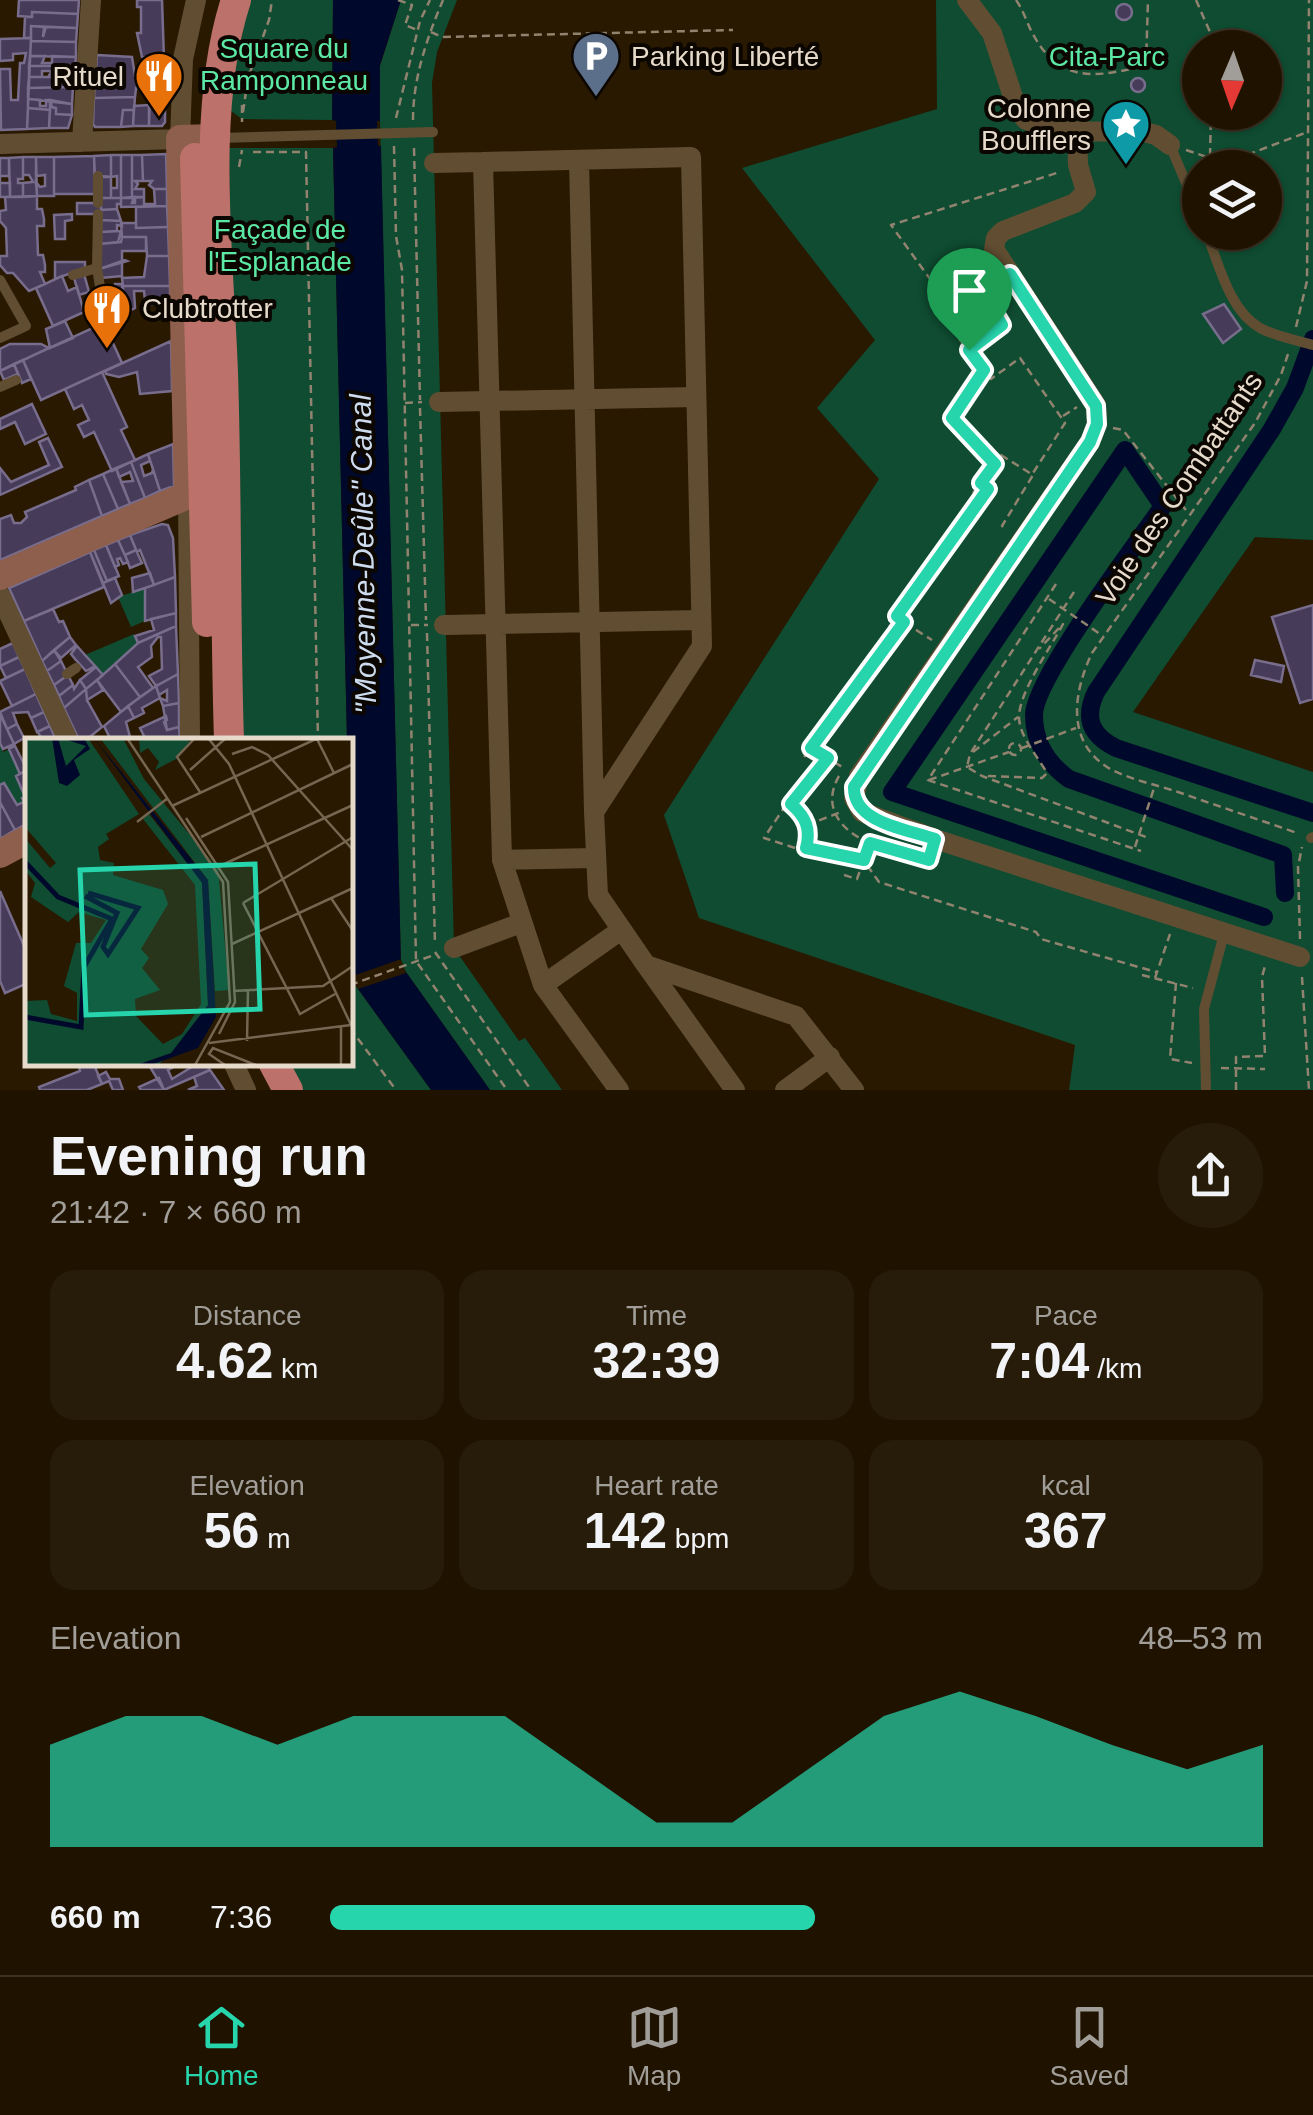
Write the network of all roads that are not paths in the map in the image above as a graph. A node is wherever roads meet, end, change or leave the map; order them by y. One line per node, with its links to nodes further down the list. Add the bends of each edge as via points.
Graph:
1 (91, 0): 11 (street)
2 (196, 0): 8 (street, via 183,59)
3 (215, 0): 8 (main road, via 199,73)
4 (236, 0): 8 (main road)
5 (967, 0): 6 (street, via 992,32 1016,109 1038,126)
6 (1076, 131): 10 (street, via 1144,132); 46 (street, via 1086,192 1003,231 994,250 1096,406 1097,424 854,787 854,798 862,812 935,839)
7 (433, 132): 8 (lane)
8 (196, 138): 11 (street); 30 (street); 38 (main road)
9 (0, 144): 11 (street)
10 (1170, 145): 15 (lane)
11 (92, 146)
12 (579, 160): 13 (street); 26 (street, via 691,157); 27 (street)
13 (482, 162): 14 (street); 28 (street)
14 (434, 163)
15 (1182, 174)
16 (98, 176): 18 (lane)
17 (1213, 250): 23 (lane, via 1233,299 1250,320)
18 (97, 268): 19 (lane); 21 (lane)
19 (74, 275)
20 (0, 280): 22 (lane, via 26,326)
21 (102, 319)
22 (0, 338)
23 (1313, 345)
24 (16, 380): 25 (lane)
25 (0, 388)
26 (696, 397): 27 (street); 33 (street)
27 (584, 399): 28 (street); 34 (street)
28 (488, 401): 29 (street); 36 (street)
29 (439, 402)
30 (188, 496): 31 (street); 38 (street)
31 (0, 576)
32 (0, 594): 37 (street, via 49,686)
33 (701, 620): 34 (street); 39 (street, via 702,646)
34 (589, 622): 36 (street); 39 (street)
35 (444, 624): 36 (street)
36 (495, 624): 43 (street)
37 (67, 738)
38 (212, 738)
39 (594, 812): 42 (street)
40 (25, 841): 41 (street)
41 (0, 854)
42 (595, 858): 43 (street); 45 (street, via 598,895)
43 (502, 860): 44 (street)
44 (521, 923): 47 (street); 50 (street)
45 (621, 930): 49 (street); 50 (street)
46 (1224, 934): 48 (street); 62 (lane, via 1204,1009)
47 (454, 948)
48 (1300, 957)
49 (646, 964): 51 (street, via 796,1016); 59 (street)
50 (543, 986): 58 (street)
51 (830, 1057): 60 (street); 61 (street)
52 (235, 1065): 55 (street)
53 (253, 1065): 56 (main road)
54 (275, 1065): 57 (main road)
55 (246, 1090)
56 (265, 1090)
57 (288, 1090)
58 (619, 1090)
59 (735, 1090)
60 (785, 1090)
61 (854, 1090)
62 (1206, 1090)

